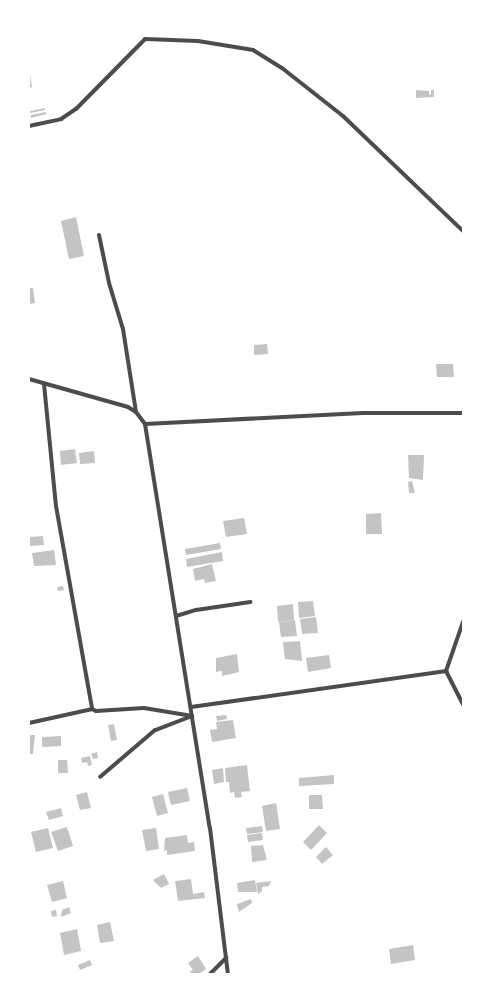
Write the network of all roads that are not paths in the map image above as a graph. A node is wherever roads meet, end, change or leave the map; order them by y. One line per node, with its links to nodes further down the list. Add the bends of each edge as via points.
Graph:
1 (29, 126): 2 (street, via 61,119 76,109 145,39 198,41 253,50 282,68 343,116)
2 (463, 230)
3 (99, 235): 6 (street, via 109,283 123,329)
4 (29, 380): 5 (street)
5 (44, 384): 6 (street, via 128,407); 15 (street, via 56,506)
6 (136, 412): 8 (street)
7 (463, 413): 8 (street, via 363,413)
8 (146, 424): 10 (street)
9 (250, 602): 10 (street, via 196,610)
10 (176, 616): 14 (street)
11 (463, 622): 12 (street)
12 (446, 671): 13 (street); 14 (street)
13 (463, 704)
14 (191, 707): 16 (street)
15 (92, 709): 16 (street, via 96,711 144,708); 17 (street)
16 (192, 716): 18 (street, via 155,730); 19 (street)
17 (29, 723)
18 (100, 778)
19 (226, 958): 20 (street); 21 (street)
20 (210, 974)
21 (228, 974)

